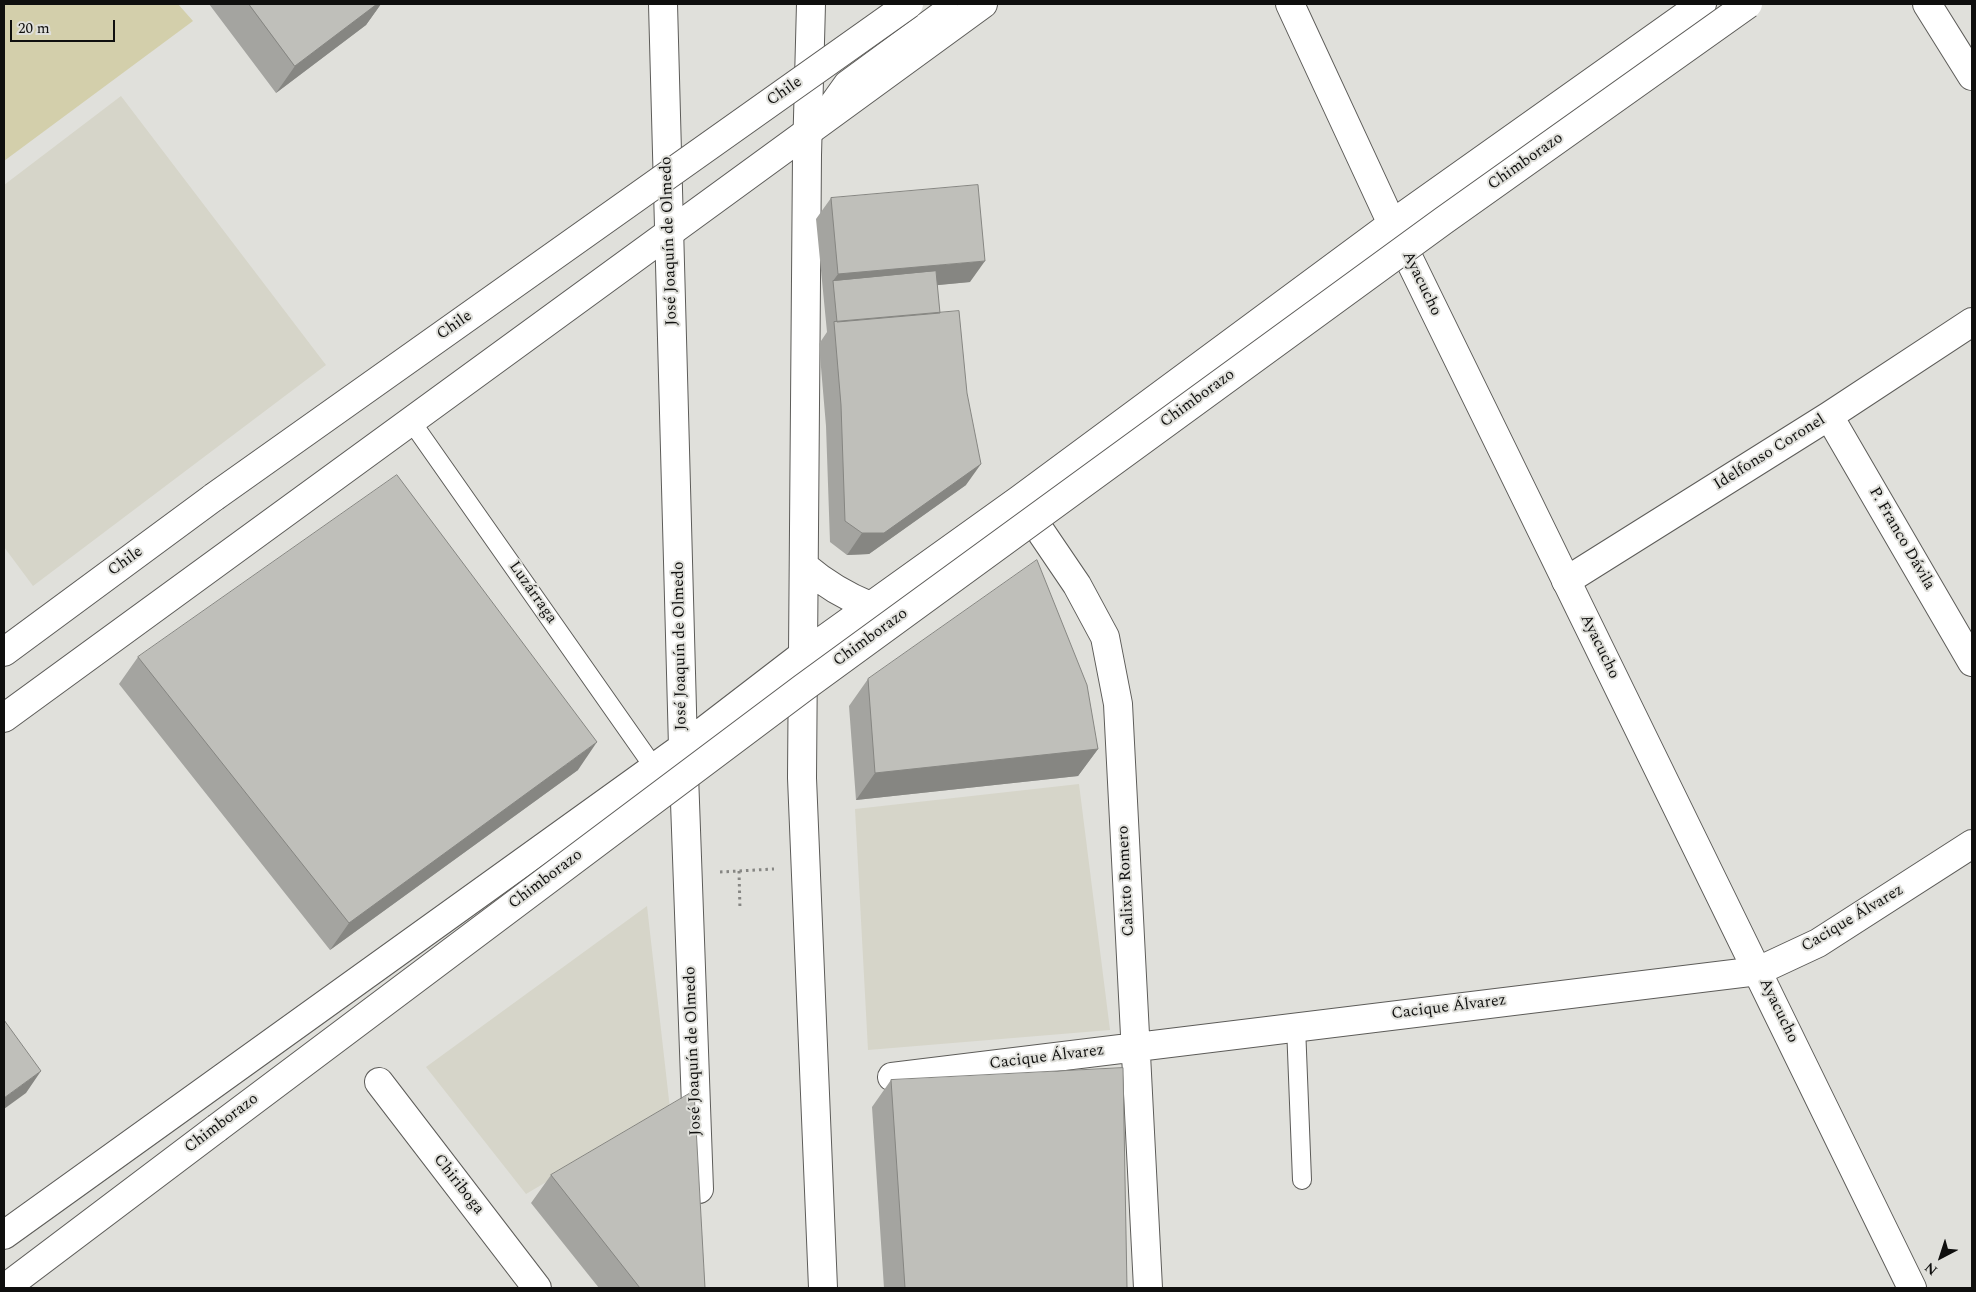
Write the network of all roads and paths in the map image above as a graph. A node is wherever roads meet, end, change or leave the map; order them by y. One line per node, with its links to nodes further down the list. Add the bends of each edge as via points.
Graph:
1 (663, 4): 13 (street, José Joaquín de Olmedo)
2 (811, 4): 11 (street)
3 (909, 4): 21 (street, Chile, bridge, via 214,498)
4 (950, 4): 11 (lane, via 844,81)
5 (983, 4): 11 (street)
6 (1290, 4): 12 (street, Ayacucho)
7 (1702, 4): 12 (street, Chimborazo)
8 (1748, 4): 40 (street, Chimborazo, bridge, via 1443,221 802,688)
9 (1927, 4): 10 (street)
10 (1972, 76)
11 (808, 131): 13 (street); 18 (street)
12 (1392, 224): 17 (street, Chimborazo); 19 (street, Ayacucho)
13 (670, 232): 16 (street); 25 (street, José Joaquín de Olmedo)
14 (1972, 322): 15 (street, Idelfonso Coronel)
15 (1829, 416): 19 (street, Idelfonso Coronel); 23 (street, P. Franco Dávila)
16 (412, 421): 24 (street); 26 (lane, Luzárraga)
17 (1019, 500): 20 (street, Chimborazo); 34 (street, Calixto Romero, via 1077,585 1105,638 1118,704)
18 (804, 566): 20 (street, via 824,583); 22 (street)
19 (1566, 581): 32 (street, Ayacucho)
20 (870, 606): 22 (street, Chimborazo)
21 (4, 652)
22 (804, 654): 25 (street, Chimborazo); 28 (street, via 802,778)
23 (1972, 662)
24 (4, 718)
25 (683, 746): 26 (street, Chimborazo); 30 (street, José Joaquín de Olmedo)
26 (653, 766): 39 (street, Chimborazo)
27 (1972, 844): 32 (street, Cacique Álvarez, via 1818,943)
28 (807, 866): 29 (path); 42 (street)
29 (739, 871): 30 (path); 31 (path)
30 (687, 874): 38 (street, José Joaquín de Olmedo)
31 (740, 910)
32 (1758, 971): 33 (street, Cacique Álvarez); 44 (street, Ayacucho)
33 (1296, 1026): 34 (street, Cacique Álvarez); 37 (lane)
34 (1136, 1047): 35 (street, Cacique Álvarez); 43 (street, Calixto Romero)
35 (892, 1077)
36 (379, 1082): 41 (street, Chiriboga)
37 (1302, 1180)
38 (700, 1209)
39 (4, 1235)
40 (5, 1288)
41 (538, 1288)
42 (823, 1288)
43 (1148, 1288)
44 (1912, 1288)

